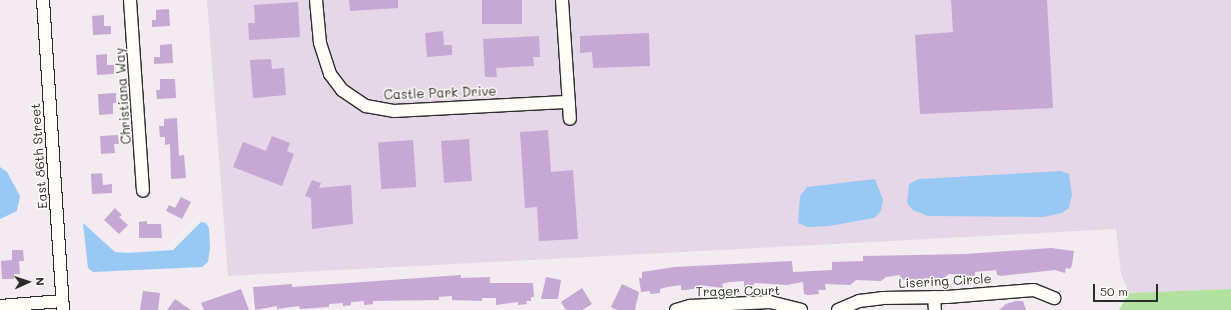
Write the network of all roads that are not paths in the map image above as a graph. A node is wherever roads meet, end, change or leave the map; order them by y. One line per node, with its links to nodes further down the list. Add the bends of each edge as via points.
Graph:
1 (43, 0): 10 (street, East 86th Street)
2 (130, 0): 7 (street, Christiana Way)
3 (316, 0): 5 (street, Castle Park Drive, via 320,43 330,74 342,90 366,106 395,111)
4 (562, 0): 5 (street)
5 (569, 102): 6 (street)
6 (570, 119)
7 (143, 191)
8 (934, 297): 9 (street, Lisering Circle, via 1034,290); 14 (street, Lisering Circle, via 862,300); 15 (street)
9 (1054, 298)
10 (63, 305): 11 (street)
11 (0, 306)
12 (676, 310): 13 (street, Trager Court, via 690,306 770,302)
13 (801, 310)
14 (838, 310)
15 (935, 310)

